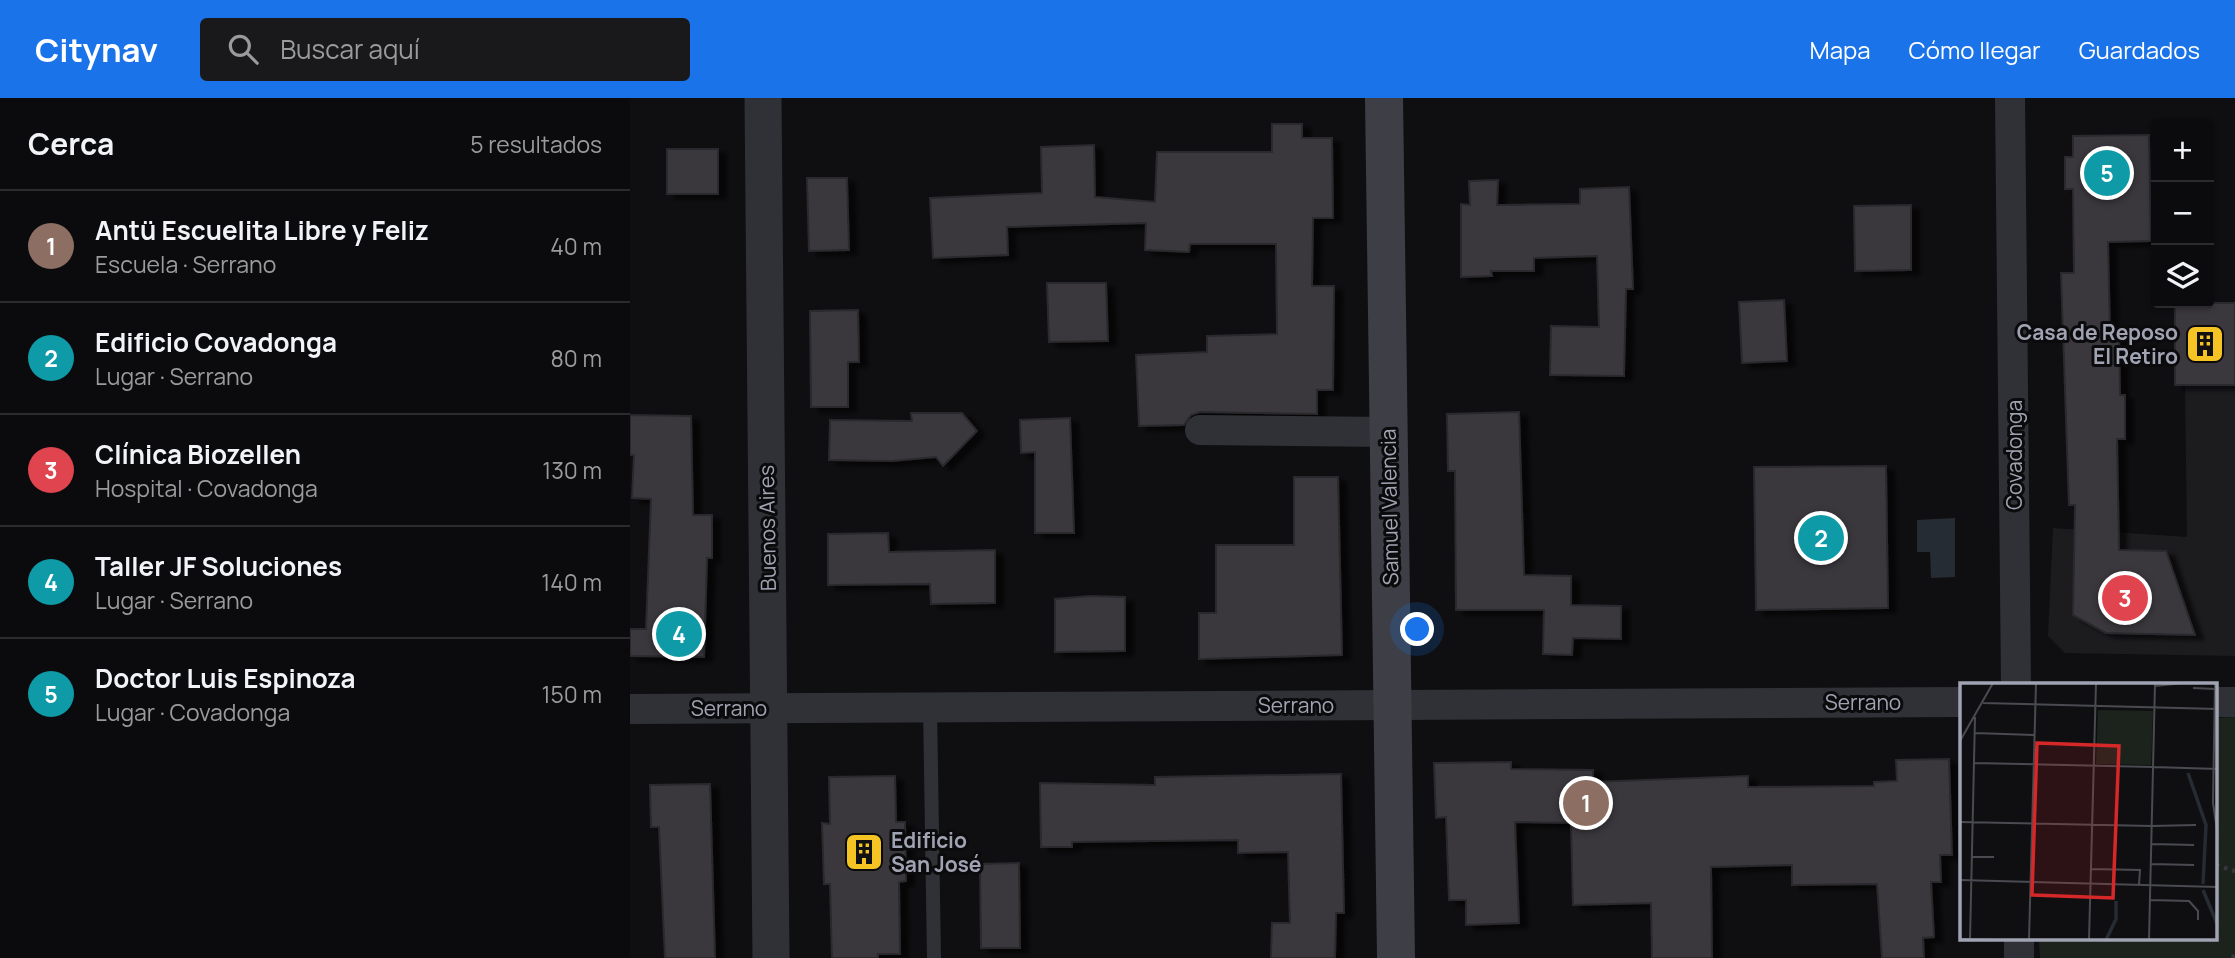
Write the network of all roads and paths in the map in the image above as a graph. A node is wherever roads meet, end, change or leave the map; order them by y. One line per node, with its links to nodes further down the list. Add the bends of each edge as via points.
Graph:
1 (763, 98): 10 (street, Buenos Aires)
2 (1384, 98): 5 (main road, Samuel Valencia)
3 (2011, 98): 6 (street, Covadonga)
4 (1200, 430): 5 (street)
5 (1387, 432): 8 (main road, Samuel Valencia)
6 (2016, 683)
7 (1960, 702): 8 (street, Serrano)
8 (1392, 704): 9 (street, Serrano); 18 (main road, Samuel Valencia)
9 (930, 707): 10 (street, Serrano); 17 (lane)
10 (770, 708): 11 (street, Serrano); 16 (street, Buenos Aires)
11 (630, 709)
12 (2218, 866): 13 (path)
13 (2235, 871)
14 (2019, 940): 19 (street)
15 (2235, 953): 20 (path)
16 (771, 958)
17 (934, 958)
18 (1396, 958)
19 (2019, 958)
20 (2233, 958)

